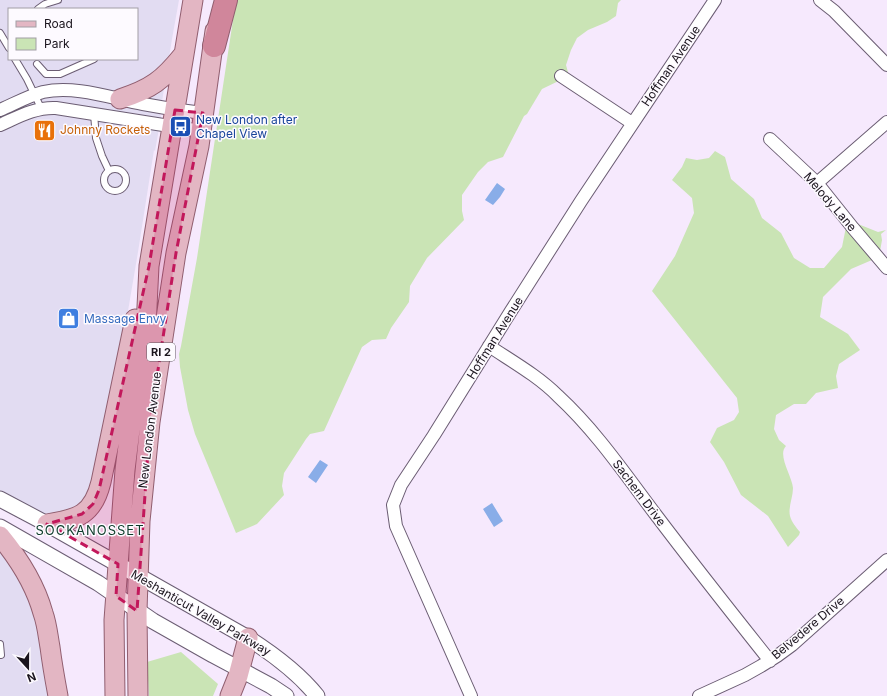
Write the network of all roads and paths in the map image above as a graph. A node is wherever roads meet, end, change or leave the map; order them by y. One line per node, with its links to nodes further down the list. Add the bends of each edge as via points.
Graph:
1 (58, 0): 7 (lane)
2 (193, 0): 11 (main road, New London Avenue / RI 2)
3 (219, 0): 10 (main road, New London Avenue / RI 2)
4 (226, 0): 10 (highway)
5 (715, 0): 25 (street, Hoffman Avenue)
6 (820, 0): 15 (street)
7 (39, 8)
8 (0, 33): 9 (lane)
9 (8, 46)
10 (214, 46): 23 (main road, New London Avenue / RI 2)
11 (184, 54): 18 (main road, via 157,83); 22 (main road, New London Avenue / RI 2)
12 (16, 60): 17 (lane)
13 (92, 60): 14 (lane, via 60,74 46,74)
14 (37, 64)
15 (887, 65)
16 (561, 76): 25 (street)
17 (35, 95): 18 (street, via 49,91 69,91); 19 (lane); 20 (street)
18 (120, 99): 22 (street, via 142,104)
19 (41, 108): 21 (street, via 64,108); 26 (street)
20 (0, 110)
21 (94, 114): 22 (street); 28 (lane, via 96,138)
22 (173, 118): 23 (street); 23 (street); 30 (main road, New London Avenue / RI 2)
23 (202, 122): 39 (main road, New London Avenue / RI 2, via 176,253 150,422 140,521)
24 (887, 122): 29 (street)
25 (632, 123): 32 (street, Hoffman Avenue)
26 (0, 125)
27 (770, 138): 29 (street, Melody Lane)
28 (109, 171)
29 (817, 183): 31 (street, Melody Lane)
30 (149, 266): 34 (main road, via 96,498 88,510 75,517); 38 (main road, New London Avenue / RI 2, via 146,327 128,443)
31 (887, 268)
32 (489, 346): 45 (street, Sachem Drive, via 528,371 577,414); 53 (street, Hoffman Avenue, via 401,485 393,505 396,526)
33 (0, 500): 34 (street, Meshanticut Valley Parkway)
34 (47, 524): 38 (street, Meshanticut Valley Parkway)
35 (0, 528): 40 (street, via 98,583)
36 (0, 536): 47 (main road, via 24,569 36,591 46,627)
37 (887, 560): 45 (street, Belvedere Drive, via 792,645)
38 (118, 564): 39 (street, Meshanticut Valley Parkway); 40 (main road, New London Avenue / RI 2)
39 (138, 575): 41 (main road, New London Avenue / RI 2); 42 (street, Meshanticut Valley Parkway)
40 (116, 596): 41 (street); 48 (main road, New London Avenue / RI 2)
41 (137, 611): 46 (street); 49 (main road, New London Avenue / RI 2)
42 (248, 638): 46 (main road); 52 (street, Meshanticut Valley Parkway, via 288,667)
43 (0, 644): 44 (lane)
44 (0, 655)
45 (770, 661): 54 (street, Belvedere Drive)
46 (239, 669): 50 (main road); 51 (street)
47 (58, 696)
48 (115, 696)
49 (138, 696)
50 (230, 696)
51 (286, 696)
52 (317, 696)
53 (471, 696)
54 (699, 696)

